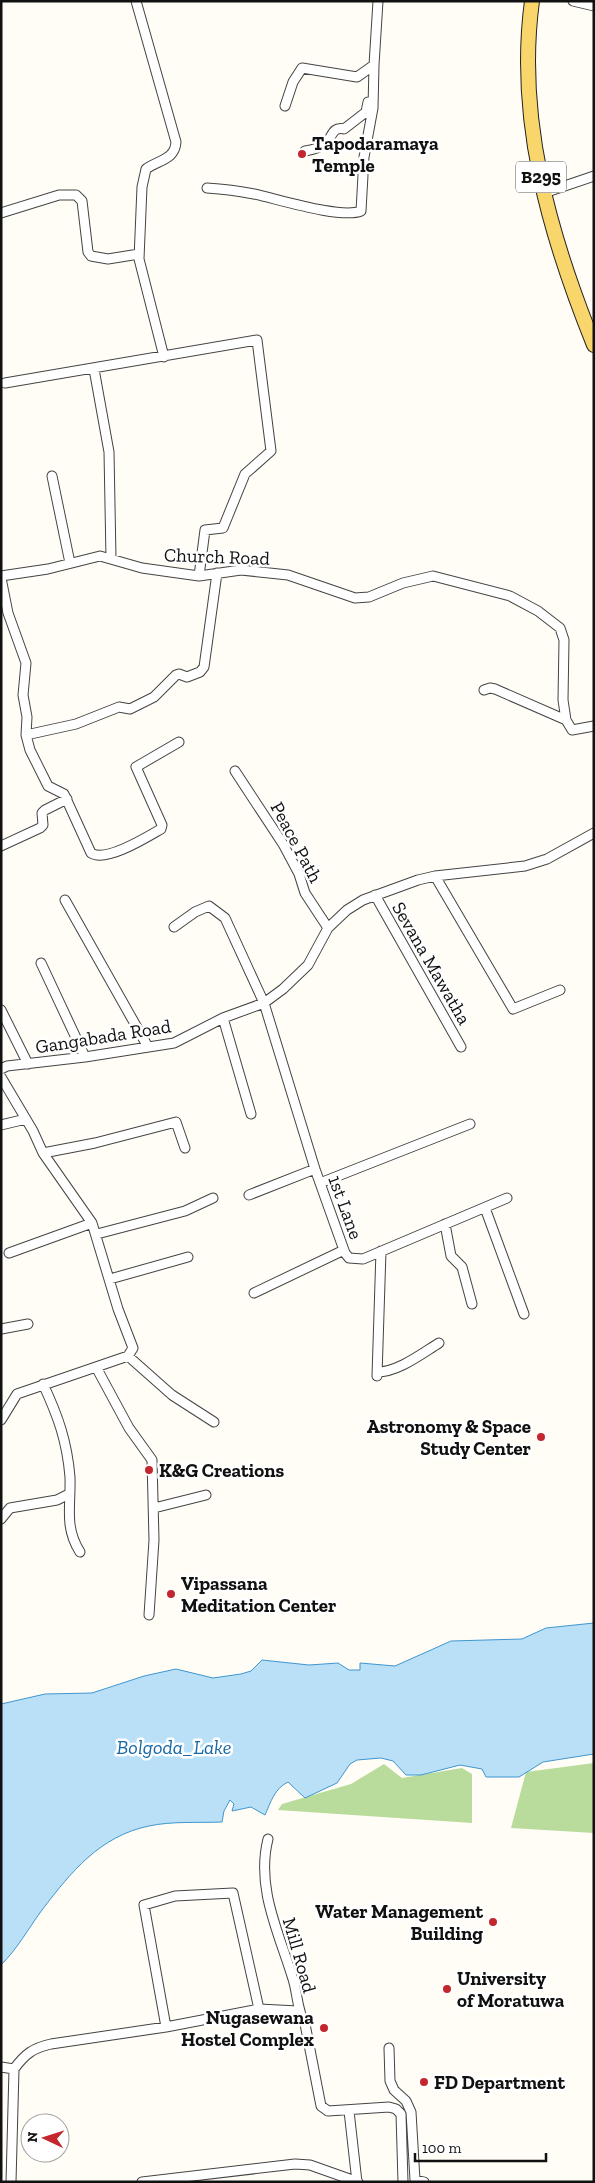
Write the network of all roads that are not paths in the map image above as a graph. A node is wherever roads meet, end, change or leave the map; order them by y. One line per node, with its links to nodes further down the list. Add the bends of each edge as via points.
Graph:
1 (136, 1): 13 (street, via 176,142 171,156 151,165 142,178)
2 (378, 1): 6 (street)
3 (532, 1): 11 (main road, B295, via 526,63 527,90)
4 (573, 1): 5 (street)
5 (594, 6)
6 (374, 65): 7 (street, via 357,77 302,68 292,82); 8 (street, via 366,112 344,129 334,131 328,142); 10 (street, via 373,108 364,157 361,211 354,214)
7 (285, 106)
8 (306, 152)
9 (594, 176): 11 (street)
10 (207, 188)
11 (544, 192): 14 (main road, B295, via 559,247)
12 (1, 213): 13 (street, via 59,195 76,195 82,201 90,256 108,259)
13 (139, 254): 15 (street)
14 (594, 345)
15 (164, 357): 16 (street); 22 (street, via 257,340 271,452 245,474 223,528 205,530)
16 (94, 369): 17 (street); 19 (street, via 109,452)
17 (5, 383)
18 (52, 476): 20 (street)
19 (111, 558): 20 (street, Church Road, via 100,556); 22 (street, Church Road, via 142,568)
20 (70, 563): 23 (street, Church Road)
21 (217, 573): 22 (street, Church Road); 25 (street, Church Road, via 241,570 288,575 355,598 369,597 403,583 433,576 510,596 560,628 564,640 562,679); 27 (street, via 204,667 200,672 187,677 176,675 154,697 130,709 119,707 76,724)
22 (199, 576)
23 (1, 577): 27 (street, via 8,613 26,663 23,695)
24 (484, 690): 25 (street, via 490,688)
25 (566, 720): 26 (street, via 572,730)
26 (594, 726)
27 (26, 735): 30 (street, via 48,786 62,792)
28 (179, 742): 30 (street, via 136,767 162,829 134,844 103,856 91,853)
29 (235, 771): 37 (street, Peace Path, via 283,844 305,893)
30 (67, 799): 32 (street, via 44,810 40,828)
31 (594, 833): 33 (street, Gangabada Road, via 547,859 525,866)
32 (1, 846)
33 (434, 876): 34 (street, Gangabada Road); 39 (street, via 512,1009)
34 (374, 895): 37 (street, Gangabada Road, via 347,910); 44 (street, Sevana Mawatha)
35 (65, 900): 43 (street)
36 (174, 927): 40 (street, 1st Lane, via 209,906 218,911 225,918)
37 (328, 928): 40 (street, Gangabada Road, via 308,965)
38 (41, 963): 45 (street)
39 (560, 990)
40 (264, 1003): 42 (street, Gangabada Road); 55 (street, 1st Lane)
41 (1, 1010): 46 (street)
42 (223, 1018): 43 (street, Gangabada Road, via 174,1043); 49 (street)
43 (148, 1047): 45 (street, Gangabada Road)
44 (461, 1047)
45 (85, 1057): 46 (street, Gangabada Road)
46 (28, 1064): 47 (street, Gangabada Road)
47 (1, 1069)
48 (2, 1083): 50 (street)
49 (251, 1114)
50 (26, 1119): 52 (street); 54 (street)
51 (470, 1124): 56 (street)
52 (1, 1125)
53 (185, 1148): 54 (street, via 176,1122 104,1142)
54 (43, 1153): 61 (street)
55 (314, 1169): 56 (street, 1st Lane); 57 (street)
56 (320, 1183): 64 (street, 1st Lane)
57 (249, 1194)
58 (213, 1198): 63 (street, via 185,1211)
59 (508, 1198): 60 (street, 1st Lane)
60 (485, 1208): 62 (street, 1st Lane); 71 (street)
61 (92, 1223): 63 (street); 66 (street)
62 (445, 1224): 65 (street, 1st Lane); 70 (street, via 451,1256 462,1267)
63 (97, 1234): 68 (street)
64 (344, 1250): 65 (street, 1st Lane, via 349,1258 356,1260); 69 (street)
65 (381, 1251): 74 (street, via 377,1374 394,1369)
66 (9, 1253)
67 (188, 1257): 68 (street)
68 (110, 1279): 75 (street, via 133,1348)
69 (254, 1293)
70 (472, 1304)
71 (524, 1314)
72 (28, 1324): 73 (street)
73 (1, 1329)
74 (439, 1343)
75 (128, 1356): 76 (street); 79 (street, via 172,1395)
76 (96, 1367): 77 (street); 82 (street, via 129,1428 152,1460)
77 (43, 1384): 78 (street, via 17,1394); 80 (street, via 61,1422)
78 (1, 1420)
79 (214, 1422)
80 (70, 1494): 83 (street, via 57,1500 10,1508); 84 (street, via 71,1535)
81 (206, 1495): 82 (street)
82 (154, 1508): 85 (street)
83 (1, 1519)
84 (80, 1552)
85 (149, 1615)
86 (268, 1839): 88 (street, Mill Road, via 264,1853 268,1905 293,1977)
87 (260, 2009): 88 (street); 89 (street); 89 (street, via 233,1893 175,1896 144,1905)
88 (298, 2012): 93 (street, Mill Road, via 304,2024 322,2106 328,2111)
89 (166, 2027): 92 (street, via 36,2048 23,2056)
90 (389, 2048): 98 (street, via 390,2081 411,2112 415,2180)
91 (1, 2067): 92 (street)
92 (14, 2069): 94 (street)
93 (348, 2111): 96 (street); 97 (street, Mill Road, via 389,2107 401,2114)
94 (11, 2182)
95 (142, 2182): 96 (street, via 295,2164 310,2165)
96 (357, 2182)
97 (403, 2182)
98 (424, 2182)

